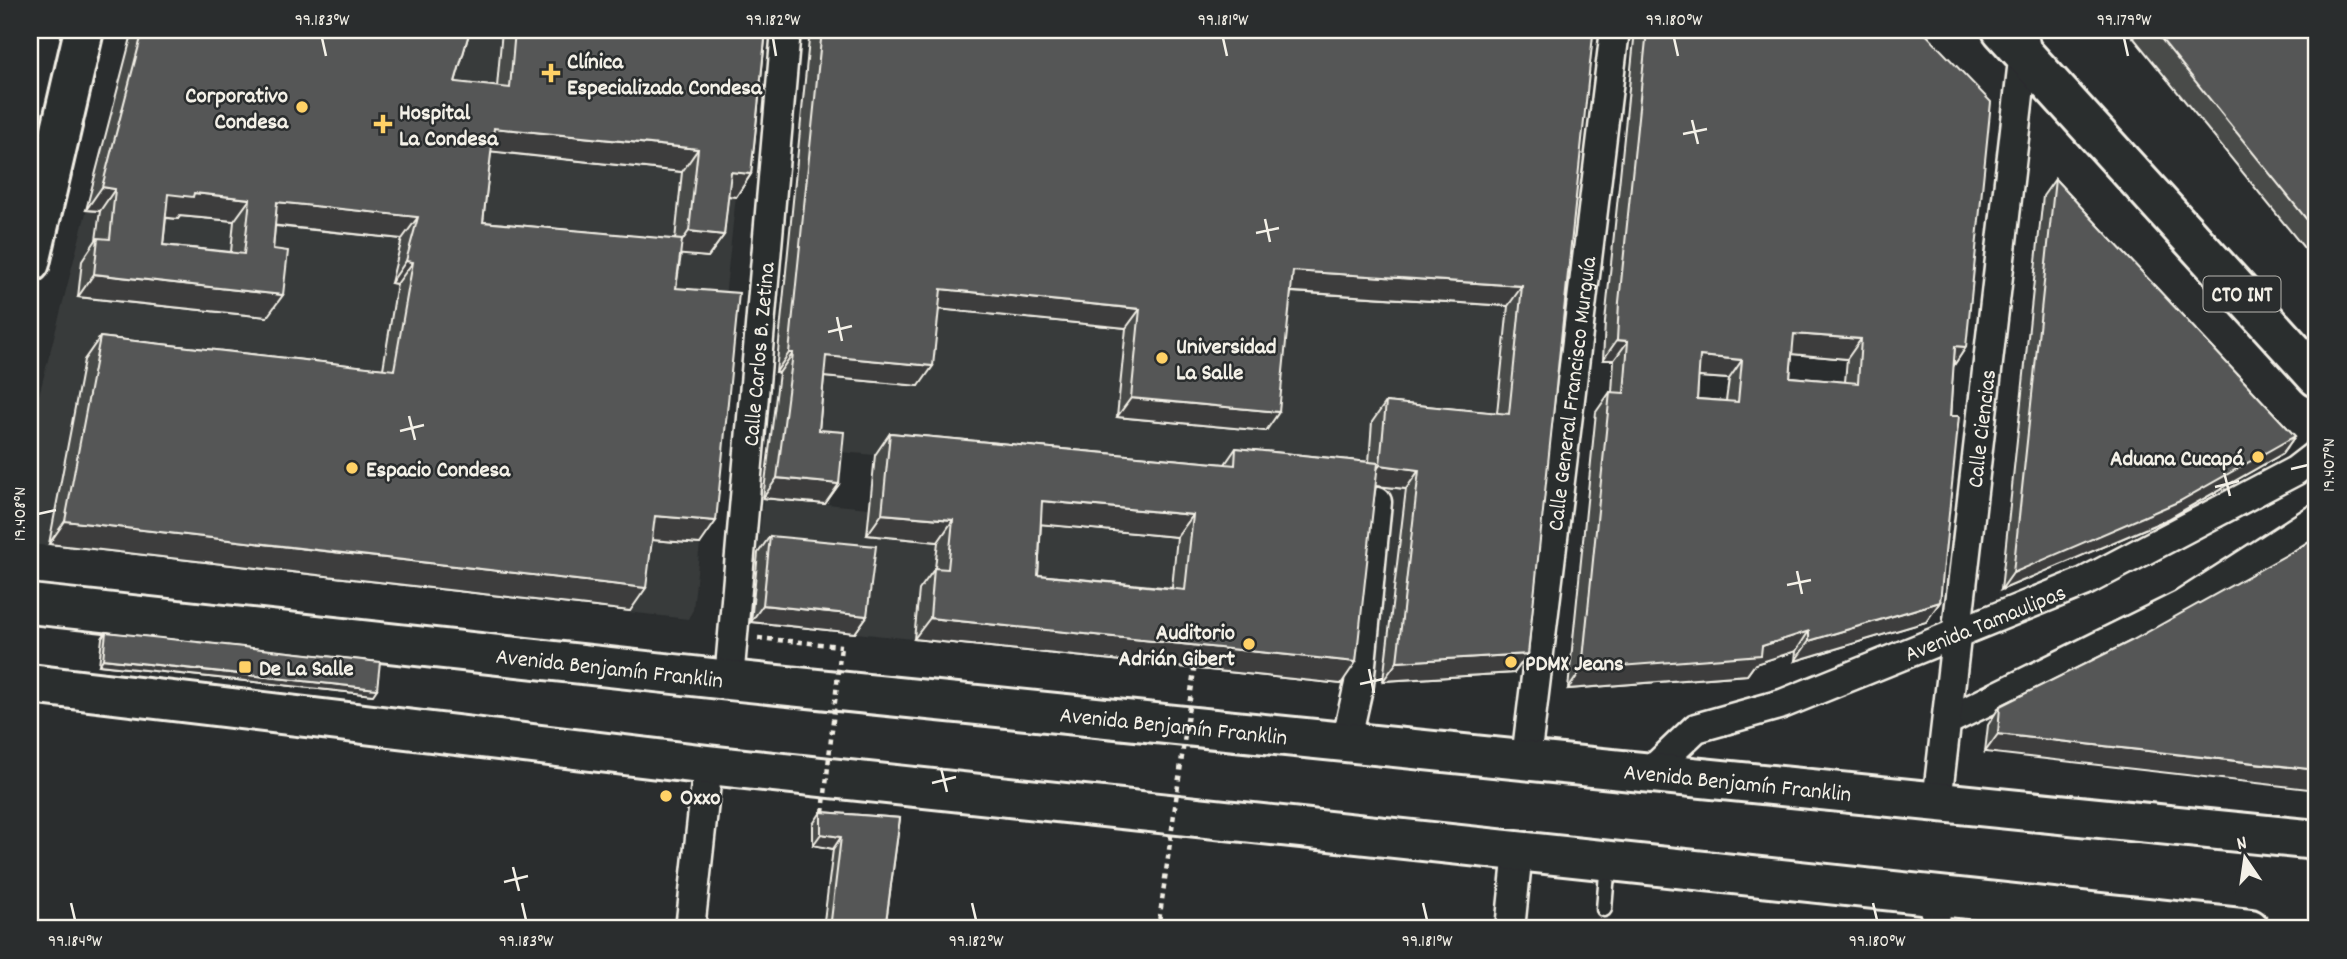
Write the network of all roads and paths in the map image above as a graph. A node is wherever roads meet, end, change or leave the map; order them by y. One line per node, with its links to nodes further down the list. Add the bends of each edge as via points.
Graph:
1 (84, 30): 5 (main road)
2 (786, 30): 12 (street, Calle Carlos B. Zetina)
3 (1615, 30): 18 (street, Calle General Francisco Murguía)
4 (2017, 38): 6 (main road, CTO INT); 11 (street, Calle Ciencias)
5 (30, 263)
6 (2317, 377)
7 (2317, 454): 11 (street, Avenida Tamaulipas, via 2295,471 2084,582)
8 (1377, 502): 17 (street, via 1359,684)
9 (2317, 518): 16 (street, via 2182,605)
10 (30, 604): 14 (main road, Avenida Benjamín Franklin)
11 (1957, 632): 16 (street, Calle Ciencias); 20 (street, Avenida Tamaulipas, via 1782,704 1696,727)
12 (733, 636): 14 (street, Calle Carlos B. Zetina); 22 (path, bridge, via 841,646)
13 (1196, 661): 29 (path, bridge)
14 (729, 680): 17 (main road, Avenida Benjamín Franklin)
15 (30, 684): 19 (main road)
16 (1947, 721): 21 (street, Calle Ciencias)
17 (1346, 742): 18 (main road, Avenida Benjamín Franklin)
18 (1527, 759): 20 (main road, Avenida Benjamín Franklin)
19 (708, 765): 24 (main road); 28 (street)
20 (1648, 773): 21 (main road, Avenida Benjamín Franklin)
21 (1937, 802): 23 (main road, Avenida Benjamín Franklin)
22 (823, 813)
23 (2317, 840)
24 (1518, 851): 25 (main road); 30 (street)
25 (1608, 861): 26 (lane); 27 (main road)
26 (1604, 909)
27 (1936, 913): 31 (main road)
28 (691, 929)
29 (1158, 929)
30 (1510, 929)
31 (2250, 929)

